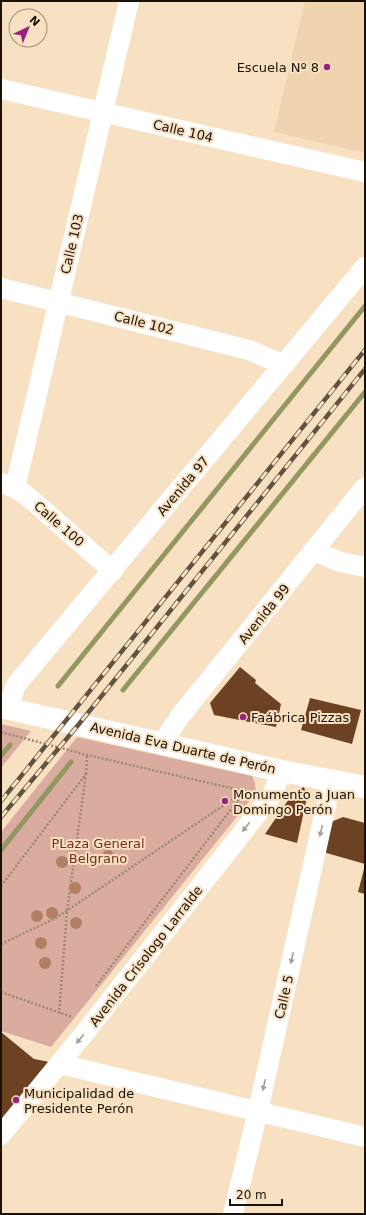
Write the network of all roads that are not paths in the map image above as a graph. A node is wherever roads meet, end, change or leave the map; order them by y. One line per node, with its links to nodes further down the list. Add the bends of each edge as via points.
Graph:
1 (129, 1): 3 (street, Calle 103)
2 (1, 89): 3 (street, Calle 104)
3 (103, 113): 4 (street, Calle 104); 7 (street, Calle 103)
4 (365, 172)
5 (365, 267): 8 (street, Avenida 97)
6 (1, 288): 7 (street, Calle 102)
7 (58, 302): 8 (street, Calle 102, via 249,350); 9 (street, Calle 103)
8 (284, 365): 13 (street, Avenida 97)
9 (8, 486): 13 (street, Calle 100, via 26,494)
10 (365, 487): 11 (street, Avenida 99)
11 (315, 551): 12 (street, via 340,562); 15 (street, Avenida 99, via 181,715)
12 (365, 568)
13 (113, 571): 14 (street, Avenida 97, via 16,685)
14 (4, 707): 15 (street, Avenida Eva Duarte de Perón)
15 (163, 742): 16 (street, Avenida Eva Duarte de Perón)
16 (282, 771): 17 (street, Avenida Eva Duarte de Perón); 19 (street, Avenida Crisologo Larralde, one-way to 19, via 272,795)
17 (332, 779): 18 (street, Avenida Eva Duarte de Perón); 20 (street, Calle 5, one-way to 20)
18 (365, 787)
19 (60, 1064): 20 (street); 21 (street, Avenida Crisologo Larralde)
20 (258, 1112): 22 (street); 23 (street, Calle 5)
21 (1, 1135)
22 (365, 1137)
23 (233, 1214)

